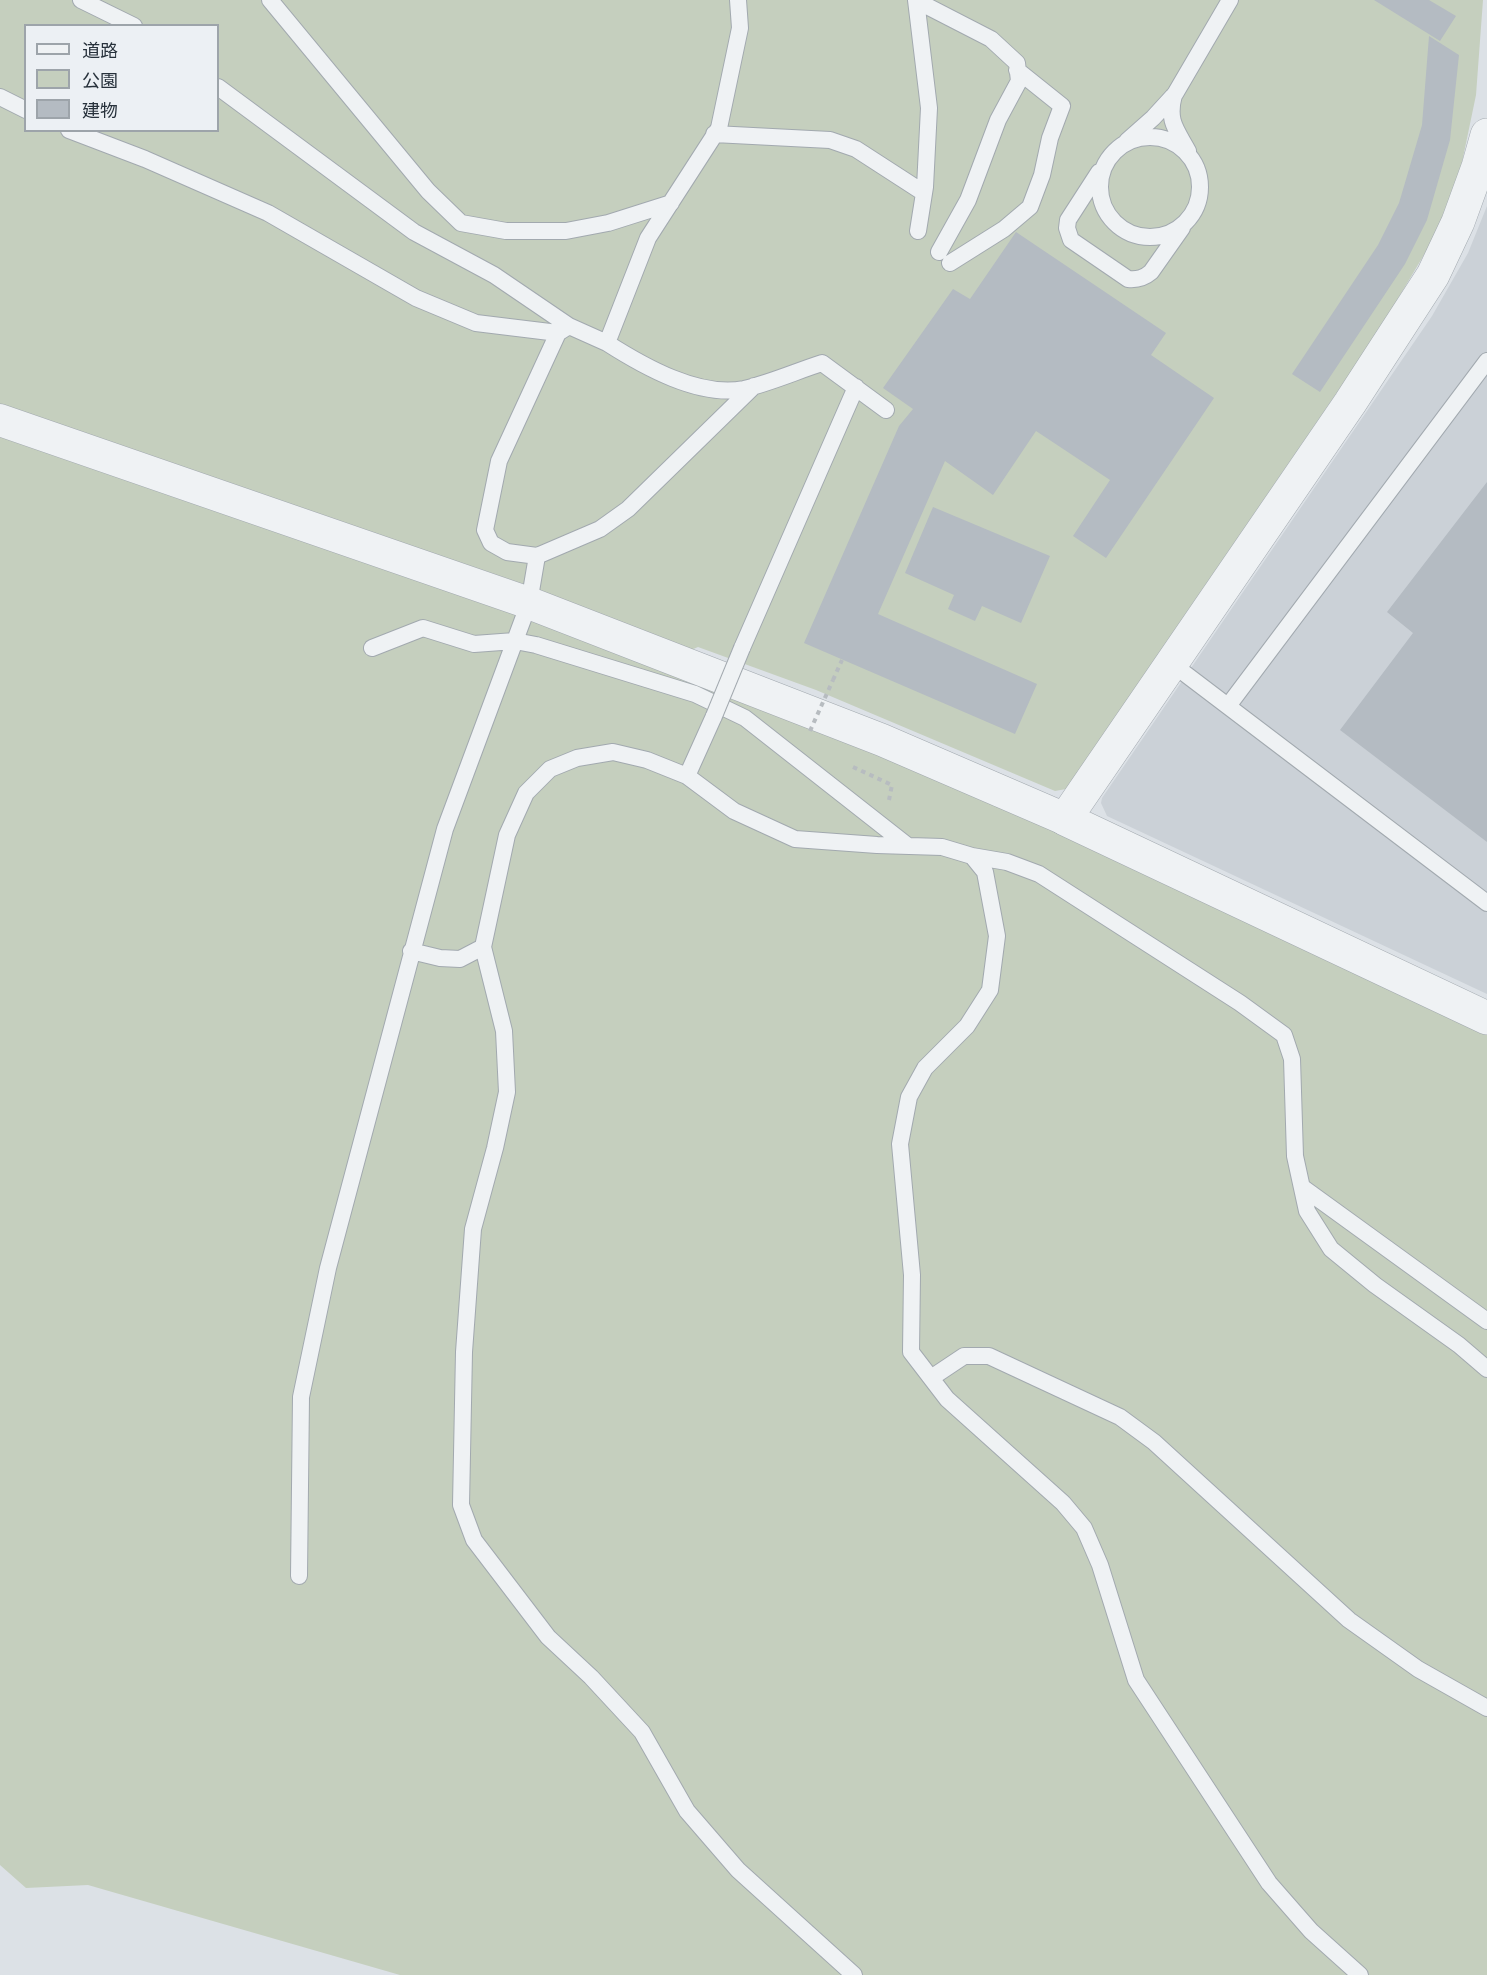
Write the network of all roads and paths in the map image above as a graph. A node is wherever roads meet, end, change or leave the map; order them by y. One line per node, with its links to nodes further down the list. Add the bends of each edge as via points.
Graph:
1 (81, 0): 7 (lane)
2 (270, 0): 19 (lane, via 428,191 460,223 506,231 566,231 608,223)
3 (752, 0): 6 (lane)
4 (916, 0): 8 (lane, via 991,39 1017,63); 18 (lane, via 929,108)
5 (1230, 0): 10 (lane)
6 (738, 5): 14 (lane, via 740,28)
7 (130, 24)
8 (1017, 70): 8 (lane, via 1019,81 998,120 945,258 1004,229 1030,207 1062,106)
9 (219, 88): 22 (lane, via 414,232 494,275)
10 (1174, 94): 16 (lane); 17 (lane, via 1172,123)
11 (0, 97): 12 (lane)
12 (24, 109)
13 (74, 132): 22 (lane, via 268,213 416,298 446,311 476,323)
14 (714, 134): 18 (lane, via 830,140 856,149); 19 (lane)
15 (1487, 135): 34 (street, via 1458,222 1433,275)
16 (1115, 152): 17 (lane, via 1136,139 1153,137 1169,140); 20 (lane, via 1101,172 1099,189 1102,206 1111,220 1140,237 1173,232); 20 (lane, via 1068,220 1066,228 1071,240 1128,279 1136,280 1151,272)
17 (1194, 161): 20 (lane, via 1200,177 1200,194)
18 (924, 193): 21 (lane)
19 (670, 203): 23 (lane, via 648,238)
20 (1186, 223)
21 (918, 231)
22 (564, 329): 23 (lane); 29 (lane, via 499,461 485,530 491,543 507,552)
23 (607, 342): 25 (lane, via 633,359 700,388)
24 (1487, 361): 35 (lane)
25 (754, 386): 26 (lane, via 822,363); 29 (lane, via 628,509 600,529)
26 (856, 387): 27 (lane); 37 (lane, bridge)
27 (886, 410)
28 (0, 420): 30 (street)
29 (537, 556): 30 (lane)
30 (529, 603): 31 (lane); 38 (street, via 882,740)
31 (514, 641): 32 (lane, via 474,644 423,628); 39 (lane, via 695,694 746,718); 43 (lane, via 445,829)
32 (372, 648)
33 (842, 660): 36 (path, bridge)
34 (1171, 663): 35 (lane); 38 (street)
35 (1228, 706): 41 (lane)
36 (810, 731)
37 (687, 777): 39 (lane, via 734,812 795,839); 42 (lane, via 647,760 613,752 577,758 550,769 526,793 507,835)
38 (1065, 819): 44 (street)
39 (908, 846): 40 (lane, via 942,846)
40 (972, 856): 45 (lane, via 1007,862 1039,874 1284,1035 1292,1059 1295,1156); 48 (lane, via 985,872 997,936 990,990 967,1026 925,1068 909,1096 900,1144 912,1275 911,1352)
41 (1487, 903)
42 (483, 947): 43 (lane, via 460,959); 51 (lane, via 504,1031 507,1092 473,1229 464,1352 461,1505 474,1540 548,1637 642,1732 687,1811 738,1870)
43 (411, 951): 49 (lane, via 328,1268 301,1397)
44 (1487, 1018)
45 (1302, 1187): 46 (lane); 47 (lane, via 1307,1211 1331,1249)
46 (1487, 1321)
47 (1487, 1369)
48 (931, 1378): 50 (lane, via 964,1356 990,1356 1120,1417 1154,1442 1349,1620 1418,1669); 52 (lane, via 947,1399 1063,1503 1084,1528 1100,1564 1136,1680 1269,1883 1311,1931)
49 (299, 1576)
50 (1487, 1708)
51 (854, 1975)
52 (1360, 1975)

